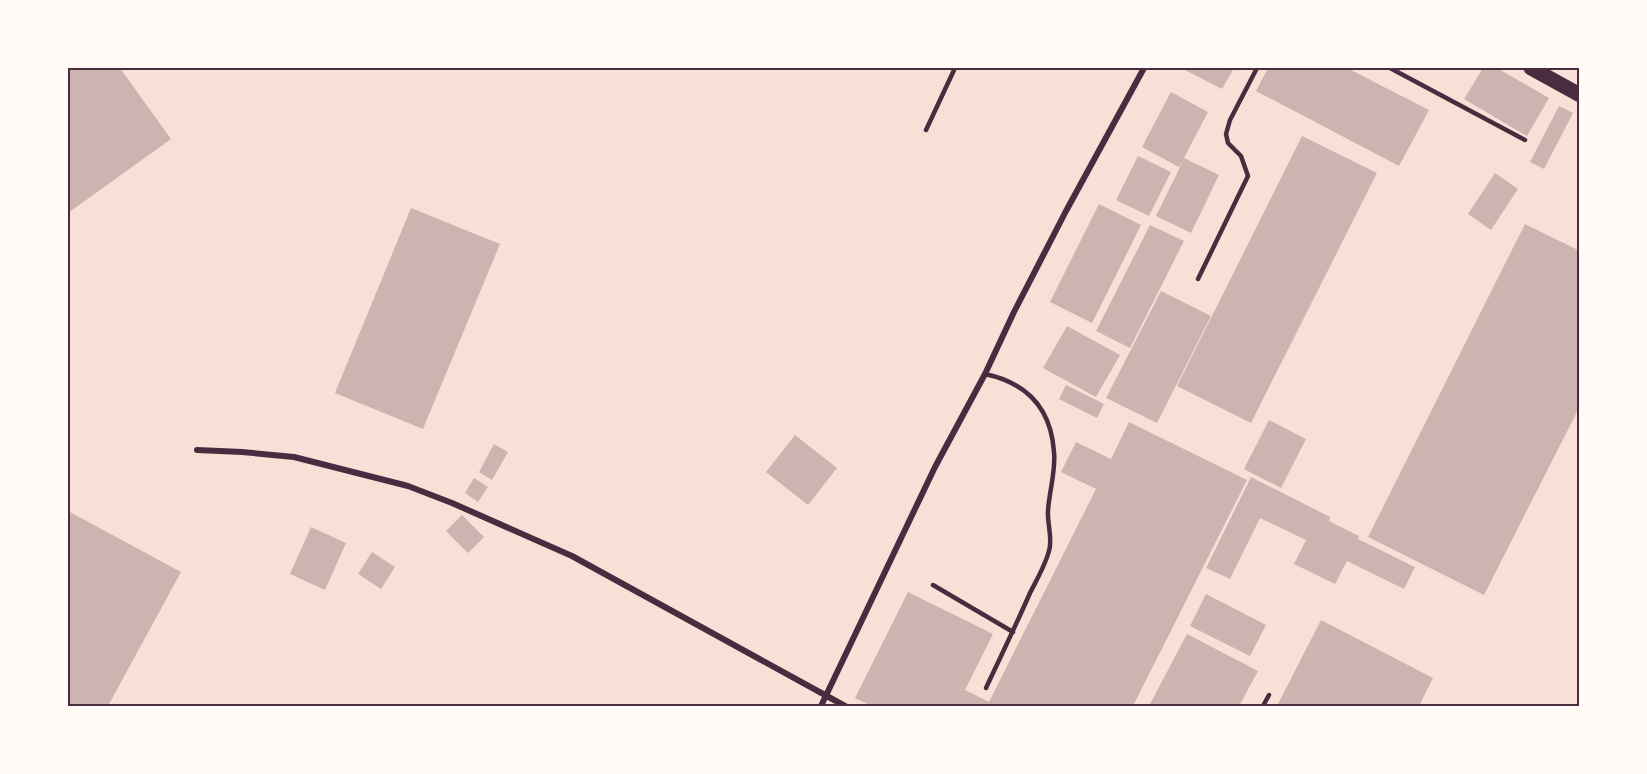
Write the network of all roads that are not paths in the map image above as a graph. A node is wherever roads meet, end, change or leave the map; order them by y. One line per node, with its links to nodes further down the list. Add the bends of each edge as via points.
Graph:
1 (955, 68): 7 (lane)
2 (1144, 68): 10 (street, via 1066,211)
3 (1257, 68): 9 (lane, via 1226,134 1241,156 1248,176)
4 (1390, 68): 8 (lane)
5 (1531, 68): 6 (main road)
6 (1580, 95)
7 (926, 130)
8 (1525, 140)
9 (1198, 279)
10 (985, 374): 13 (lane, via 1030,394 1048,420 1055,453 1047,513 1050,549); 16 (street, via 935,467)
11 (197, 450): 16 (street, via 294,457 408,486 452,503 572,556)
12 (933, 585): 13 (lane)
13 (1013, 632): 14 (lane)
14 (986, 688)
15 (1269, 695): 19 (lane)
16 (826, 697): 17 (street); 18 (street)
17 (821, 706)
18 (845, 706)
19 (1263, 706)

